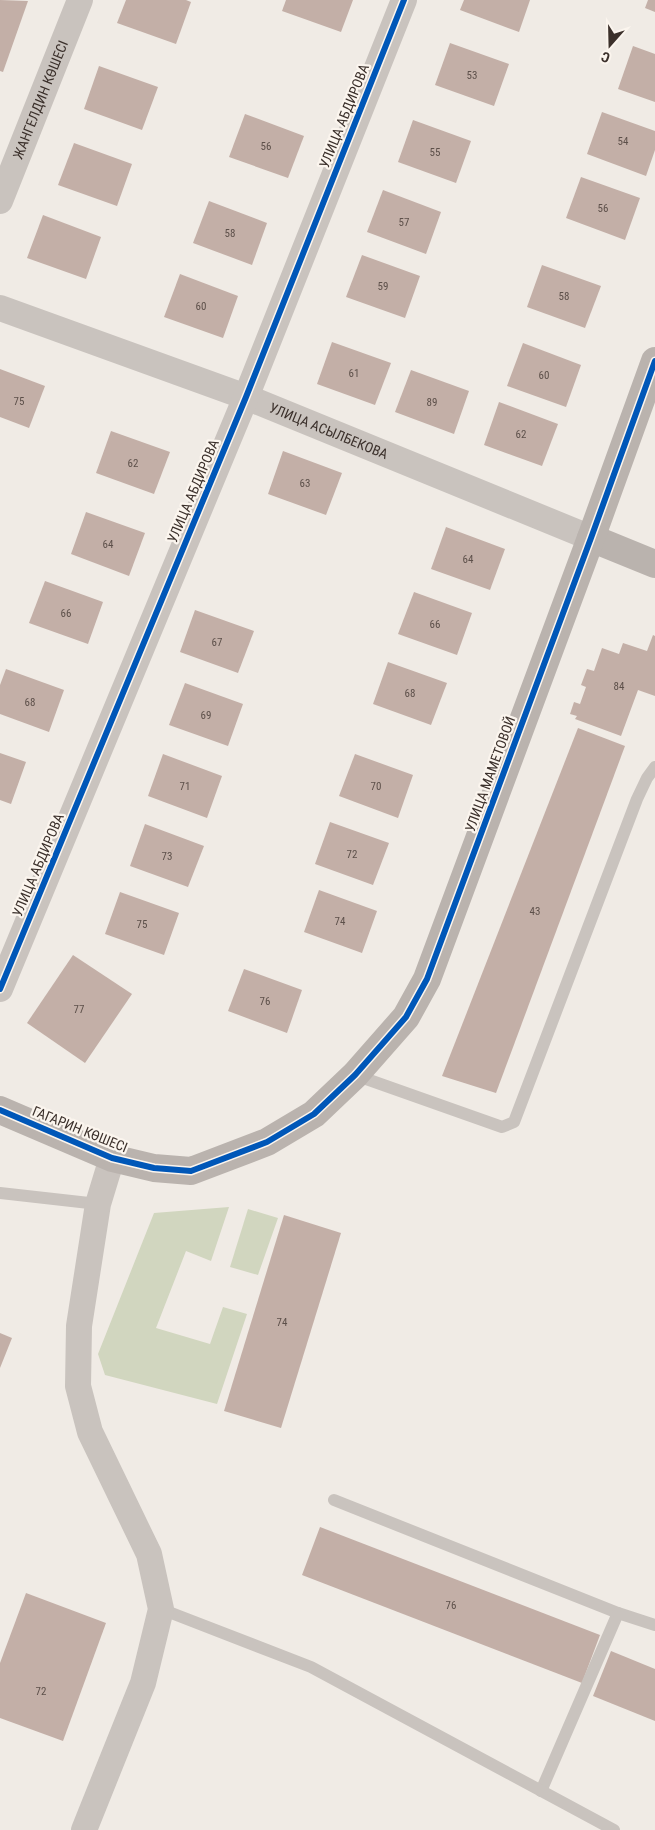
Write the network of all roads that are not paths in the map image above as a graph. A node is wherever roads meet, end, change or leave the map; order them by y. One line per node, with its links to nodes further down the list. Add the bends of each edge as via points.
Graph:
1 (80, 0): 3 (street, ЖАНГЕЛДИН КӨШЕСІ)
2 (404, 0): 6 (street, УЛИЦА АБДИРОВА)
3 (0, 201)
4 (0, 308): 6 (street, УЛИЦА АСЫЛБЕКОВА)
5 (655, 361): 7 (street, УЛИЦА МАМЕТОВОЙ)
6 (246, 397): 7 (street, УЛИЦА АСЫЛБЕКОВА); 10 (street, УЛИЦА АБДИРОВА)
7 (591, 538): 8 (street, УЛИЦА АСЫЛБЕКОВА); 11 (street, УЛИЦА МАМЕТОВОЙ, via 427,979 406,1018)
8 (655, 564)
9 (655, 767): 11 (lane, via 637,799 514,1122 502,1127)
10 (0, 990)
11 (355, 1075): 13 (street, УЛИЦА МАМЕТОВОЙ, via 314,1114)
12 (0, 1110): 14 (street, ГАГАРИН КӨШЕСІ)
13 (267, 1142): 14 (street, ГАГАРИН КӨШЕСІ, via 191,1171 154,1168)
14 (112, 1158): 16 (street)
15 (0, 1193): 16 (lane)
16 (98, 1204): 18 (street, via 79,1326 78,1386 90,1432 149,1554)
17 (334, 1500): 19 (lane)
18 (161, 1609): 21 (lane, via 311,1666); 22 (street, via 143,1683)
19 (618, 1613): 20 (lane); 21 (lane)
20 (655, 1625)
21 (541, 1791): 23 (lane)
22 (84, 1830)
23 (614, 1830)

